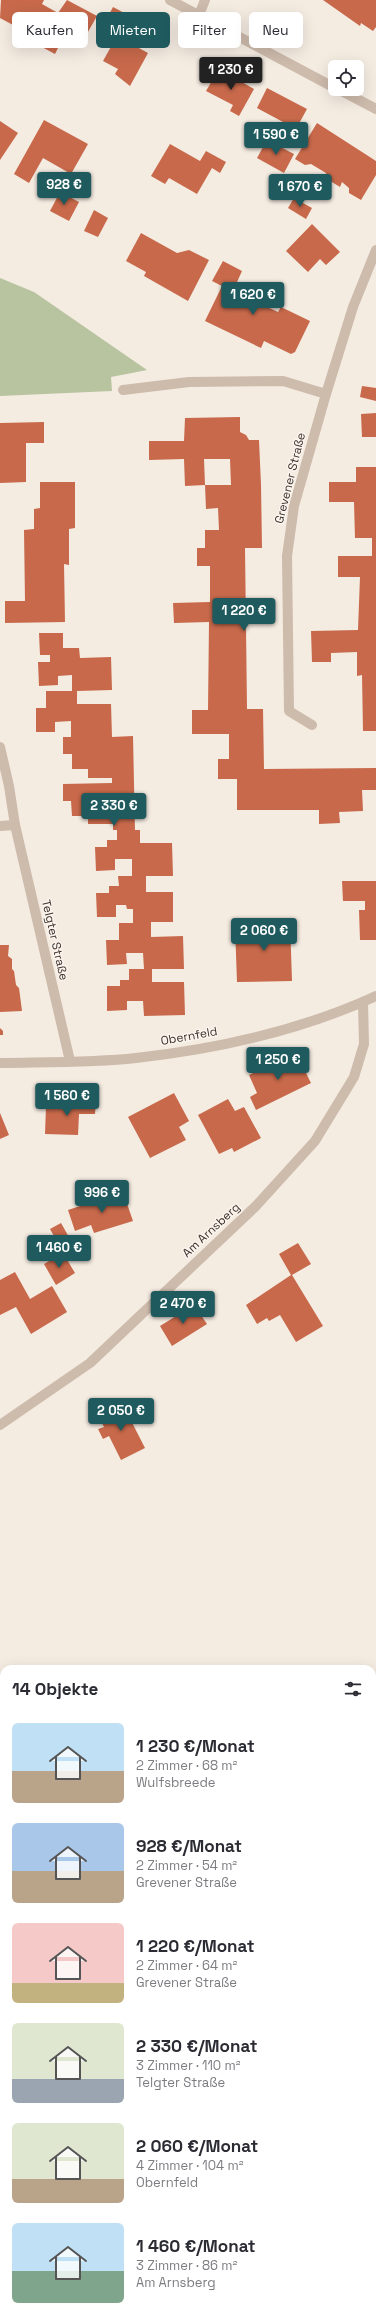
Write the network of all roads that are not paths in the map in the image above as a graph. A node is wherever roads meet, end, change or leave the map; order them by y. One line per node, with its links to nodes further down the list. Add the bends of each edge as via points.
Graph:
1 (170, 0): 3 (street)
2 (205, 0): 4 (street)
3 (193, 12)
4 (200, 12)
5 (241, 37): 6 (street)
6 (328, 84)
7 (351, 96): 8 (street)
8 (376, 109)
9 (376, 250): 11 (street, Grevener Straße, via 353,307)
10 (123, 390): 11 (street, via 189,382 284,381)
11 (326, 394): 12 (street, Grevener Straße, via 294,506 287,556 289,711)
12 (312, 726)
13 (0, 747): 14 (street, Telgter Straße)
14 (15, 825): 15 (street); 18 (street, Telgter Straße)
15 (0, 826)
16 (376, 996): 17 (street, Obernfeld)
17 (363, 1002): 18 (street, Obernfeld, via 286,1029 207,1047 136,1058); 20 (street, Am Arnsberg, via 364,1044 354,1078 315,1141 256,1206 90,1363)
18 (70, 1062): 19 (street, Obernfeld)
19 (0, 1063)
20 (0, 1425)

